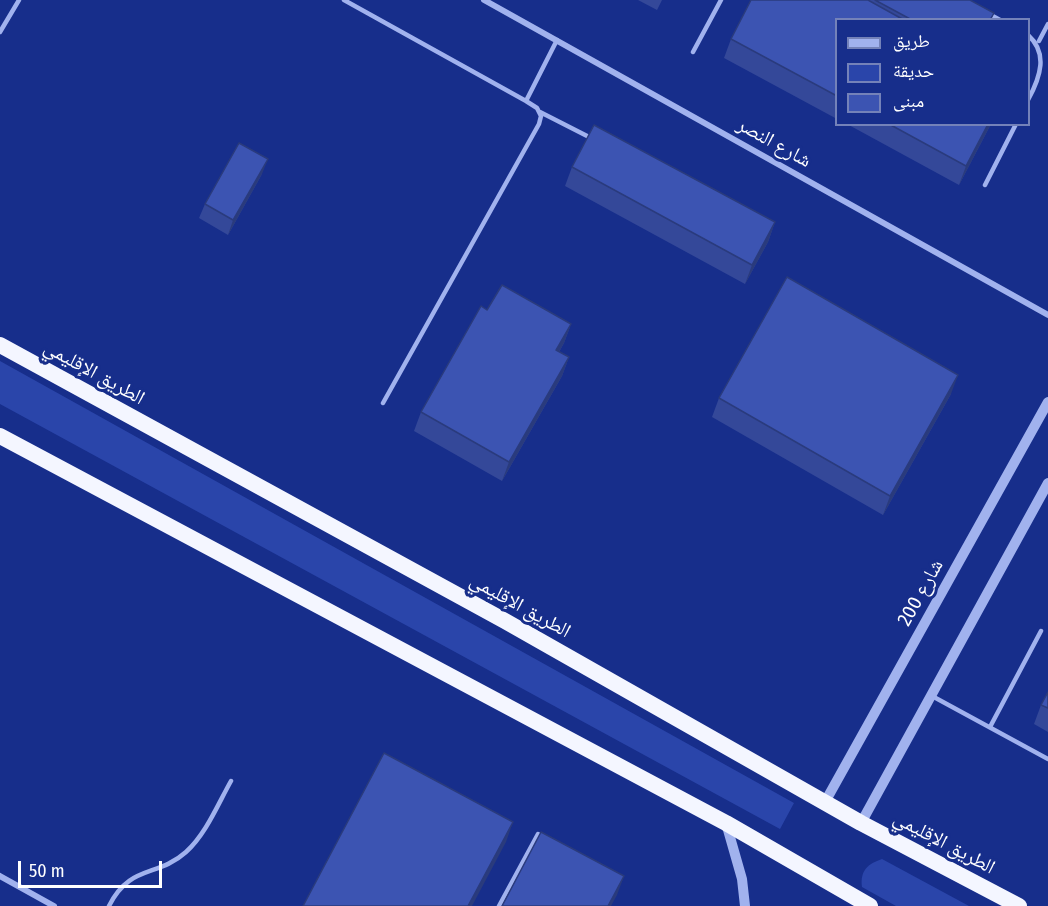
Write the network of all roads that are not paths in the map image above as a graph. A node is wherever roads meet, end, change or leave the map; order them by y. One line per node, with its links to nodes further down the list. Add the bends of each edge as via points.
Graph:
1 (19, 0): 8 (lane)
2 (344, 0): 14 (lane)
3 (484, 0): 10 (street, شارع النصر)
4 (721, 0): 12 (lane)
5 (982, 10): 6 (lane)
6 (996, 18)
7 (1048, 24): 11 (lane)
8 (0, 32)
9 (1030, 36): 11 (lane)
10 (557, 40): 14 (lane); 19 (street, شارع النصر)
11 (1039, 41): 13 (lane, via 1047,59 1046,67)
12 (693, 52)
13 (1030, 98)
14 (526, 101): 15 (lane)
15 (540, 112): 17 (lane); 22 (lane, via 539,124)
16 (1015, 126): 18 (lane)
17 (602, 144)
18 (985, 185)
19 (1048, 315)
20 (0, 345): 30 (highway, الطريق الإقليمي, via 505,621)
21 (1048, 402): 30 (street, شارع 200)
22 (383, 403)
23 (0, 436): 31 (highway)
24 (1048, 483): 26 (street)
25 (1041, 631): 27 (lane)
26 (931, 696): 27 (lane); 32 (street)
27 (990, 727): 28 (lane)
28 (1048, 759)
29 (231, 781): 36 (lane, via 188,851 128,881)
30 (825, 802): 32 (highway, الطريق الإقليمي)
31 (726, 823): 38 (street); 39 (highway)
32 (861, 823): 40 (highway, الطريق الإقليمي)
33 (538, 834): 37 (lane)
34 (0, 876): 35 (street)
35 (54, 906)
36 (109, 906)
37 (499, 906)
38 (746, 906)
39 (870, 906)
40 (1019, 906)

